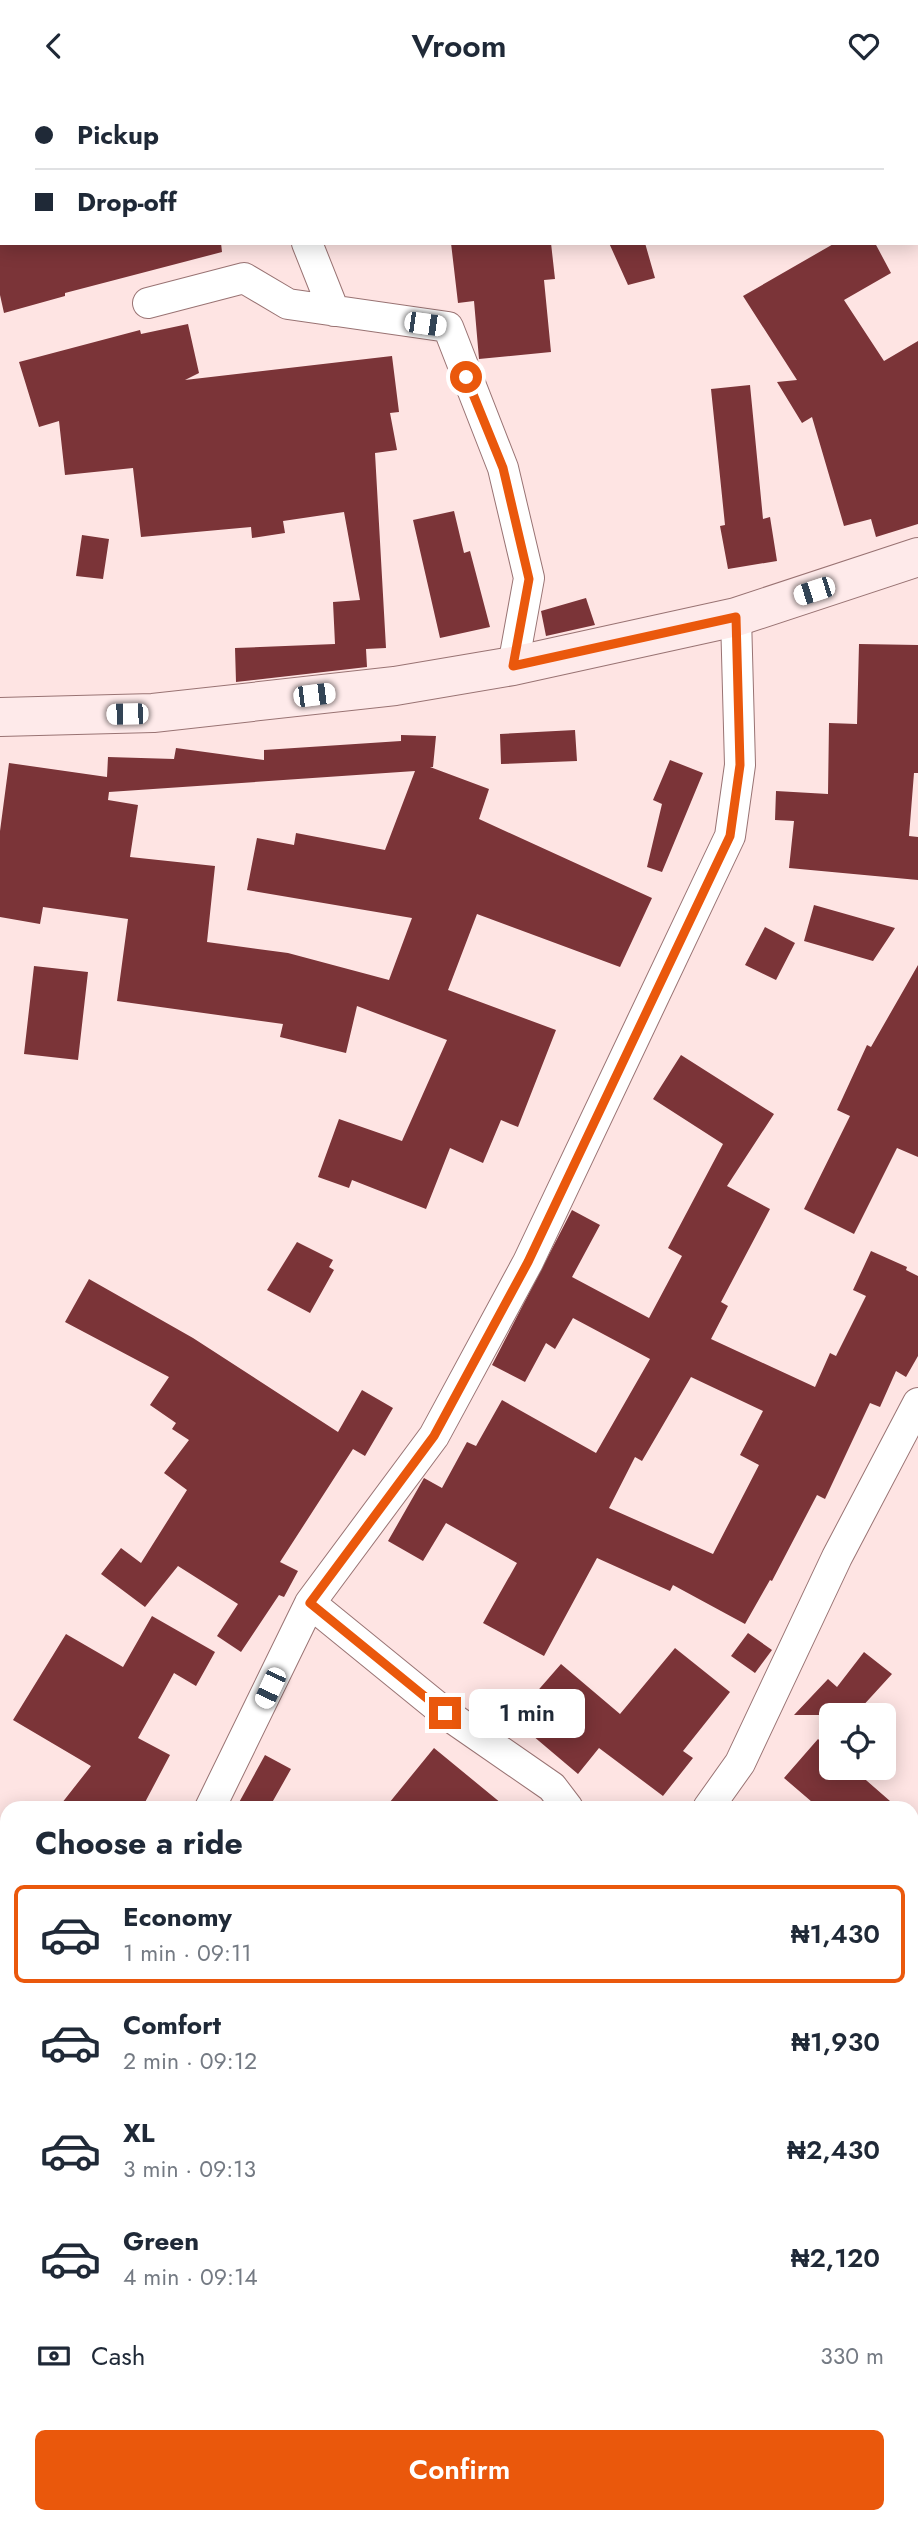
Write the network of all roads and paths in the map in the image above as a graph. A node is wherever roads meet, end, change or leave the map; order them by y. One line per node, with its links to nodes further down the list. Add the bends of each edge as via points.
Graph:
1 (308, 245): 3 (street)
2 (148, 303): 3 (street, via 244,278 288,304)
3 (334, 311): 6 (street, via 448,327 503,468 529,579)
4 (918, 557): 5 (main road)
5 (736, 617): 6 (main road); 9 (street, via 740,765 730,836 528,1262 434,1436)
6 (513, 666): 7 (main road, via 396,686 153,713)
7 (0, 717)
8 (918, 1403): 12 (street, via 837,1557 740,1763)
9 (310, 1603): 10 (street); 11 (street, via 445,1713 552,1787)
10 (213, 1801)
11 (563, 1801)
12 (713, 1801)

